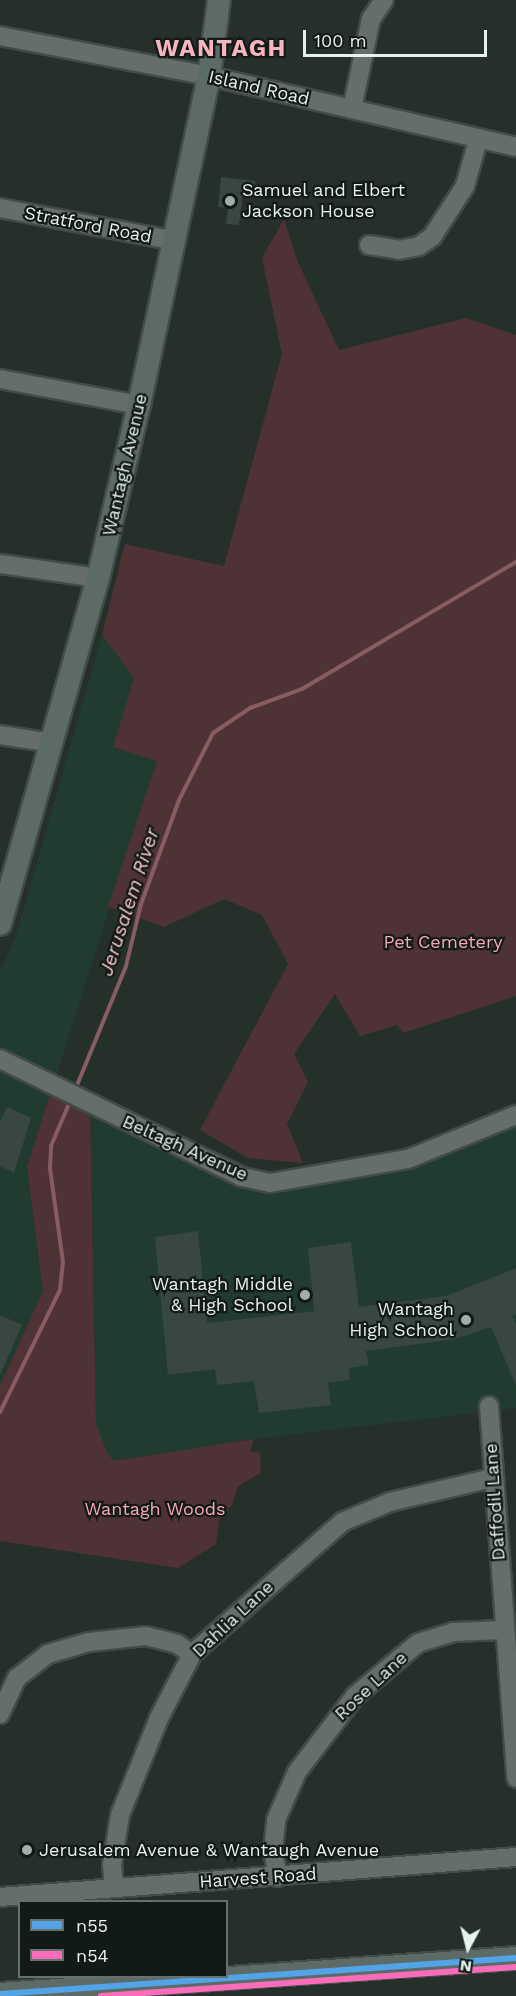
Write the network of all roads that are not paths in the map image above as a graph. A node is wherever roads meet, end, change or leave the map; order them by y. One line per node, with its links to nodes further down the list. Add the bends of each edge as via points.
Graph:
1 (219, 0): 4 (main road, Wantagh Avenue)
2 (384, 0): 5 (street, via 371,19)
3 (0, 36): 4 (street, Island Road)
4 (209, 76): 5 (street, Island Road); 9 (main road, Wantagh Avenue)
5 (352, 109): 6 (street, Island Road)
6 (478, 140): 7 (street, Island Road); 10 (street, via 465,186 432,237 419,246 399,250)
7 (516, 147)
8 (0, 208): 9 (street, Stratford Road)
9 (176, 241): 12 (main road, Wantagh Avenue)
10 (369, 245)
11 (0, 380): 12 (street)
12 (139, 405): 14 (main road, Wantagh Avenue)
13 (0, 564): 14 (street)
14 (98, 578): 16 (main road, Wantagh Avenue)
15 (0, 735): 16 (street)
16 (53, 743): 17 (main road, Wantagh Avenue)
17 (2, 913)
18 (0, 1059): 19 (street, Beltagh Avenue, via 242,1177 270,1183 408,1159)
19 (516, 1115)
20 (489, 1406): 21 (street, Daffodil Lane)
21 (492, 1478): 22 (street, Daffodil Lane); 23 (street, Dahlia Lane, via 390,1502 342,1522)
22 (505, 1630): 25 (street, Daffodil Lane); 27 (street, Rose Lane, via 453,1632 418,1643 355,1696 297,1772 276,1820 273,1851)
23 (192, 1654): 24 (street, via 177,1644 146,1636 89,1642 48,1654 17,1678); 28 (street, Dahlia Lane, via 159,1718 120,1815 112,1865)
24 (0, 1713)
25 (516, 1778)
26 (516, 1857): 27 (street, Harvest Road)
27 (278, 1877): 28 (street, Harvest Road)
28 (114, 1887): 29 (street, Harvest Road)
29 (0, 1897)
30 (516, 1958): 31 (main road)
31 (10, 1995)

